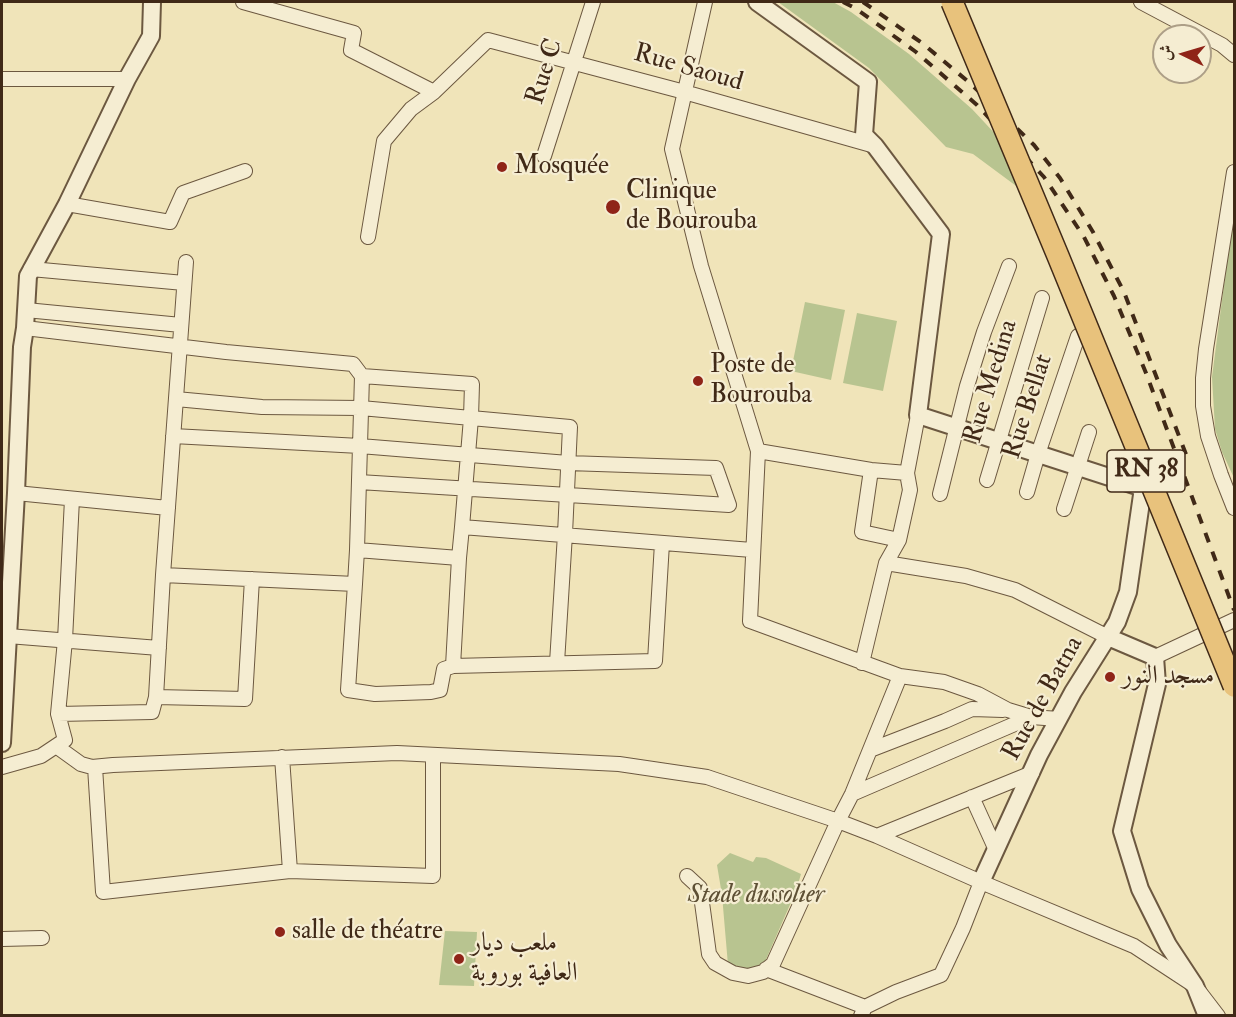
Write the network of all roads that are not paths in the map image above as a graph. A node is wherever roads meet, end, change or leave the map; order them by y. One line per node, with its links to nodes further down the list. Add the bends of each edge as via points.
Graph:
1 (152, 2): 11 (street, via 151,36)
2 (243, 2): 12 (street, via 354,33 351,50)
3 (593, 2): 9 (street, Rue C)
4 (705, 2): 13 (street)
5 (757, 2): 14 (street, via 868,82 864,135)
6 (952, 2): 80 (main road, RN 38, bridge)
7 (1141, 2): 8 (street)
8 (1234, 55)
9 (574, 63): 12 (street, Rue Saoud, via 488,40); 13 (street, Rue Saoud); 15 (street, Rue C)
10 (2, 79): 11 (street)
11 (127, 79): 18 (street)
12 (434, 92): 19 (street, via 411,110 384,141)
13 (684, 92): 14 (street, Rue Saoud); 40 (street, via 672,149 701,266)
14 (875, 146): 33 (street, via 941,234)
15 (544, 156)
16 (245, 171): 18 (street, via 183,193 170,222)
17 (1234, 172): 56 (street, via 1203,378 1208,436)
18 (67, 204): 22 (street)
19 (368, 237)
20 (186, 262): 23 (street)
21 (1009, 266): 35 (street, via 984,332)
22 (31, 269): 23 (street); 25 (street)
23 (184, 283): 26 (street)
24 (1042, 298): 38 (street, Rue Medina)
25 (26, 310): 26 (street); 27 (street)
26 (181, 325): 29 (street)
27 (25, 328): 29 (street); 51 (street)
28 (1078, 336): 41 (street, Rue Bellat)
29 (180, 346): 30 (street, via 353,364); 31 (street)
30 (362, 376): 32 (street); 34 (street, via 472,384)
31 (176, 399): 32 (street, via 262,407); 37 (street)
32 (361, 408): 34 (street); 39 (street)
33 (918, 415): 35 (street); 46 (street)
34 (471, 418): 42 (street); 43 (street, via 570,427)
35 (957, 428): 38 (street); 52 (street)
36 (1089, 432): 44 (street)
37 (173, 436): 39 (street); 55 (street)
38 (999, 441): 41 (street); 47 (street, Rue Medina)
39 (360, 446): 42 (street); 48 (street)
40 (758, 451): 45 (street); 64 (street)
41 (1038, 454): 44 (street); 50 (street, Rue Bellat)
42 (468, 455): 43 (street); 49 (street)
43 (568, 463): 53 (street); 53 (street, via 716,468 729,505)
44 (1077, 466): 57 (street); 72 (street, Rue de Batna, via 1143,488 1128,592)
45 (871, 471): 46 (street); 61 (street, via 862,532)
46 (907, 473): 61 (street, via 910,490)
47 (987, 480)
48 (359, 482): 49 (street); 63 (street)
49 (465, 488): 53 (street); 59 (street)
50 (1027, 492)
51 (16, 493): 54 (street); 58 (street)
52 (940, 494)
53 (567, 496): 60 (street)
54 (72, 499): 55 (street); 73 (street)
55 (168, 508): 67 (street)
56 (1234, 508)
57 (1064, 509)
58 (8, 517): 71 (street)
59 (462, 527): 60 (street); 65 (street)
60 (565, 534): 62 (street); 76 (street)
61 (899, 540): 66 (street)
62 (662, 543): 64 (street); 76 (street, via 655,661)
63 (357, 550): 65 (street); 69 (street)
64 (752, 550): 77 (street, via 750,621)
65 (459, 558): 78 (street)
66 (886, 563): 72 (street, via 966,576 1015,591); 77 (street)
67 (163, 575): 68 (street); 74 (street)
68 (252, 579): 69 (street); 81 (street, via 245,699)
69 (355, 584): 78 (street, via 348,690 375,694 440,690 444,669)
70 (1234, 620): 75 (street)
71 (8, 636): 73 (street); 86 (street)
72 (1108, 637): 75 (street); 85 (street, Rue de Batna)
73 (65, 640): 74 (street); 83 (street)
74 (159, 648): 81 (street)
75 (1155, 657): 105 (street, via 1156,684 1122,831 1140,889 1168,945)
76 (557, 663): 78 (street)
77 (862, 663): 79 (street)
78 (453, 666)
79 (900, 676): 82 (street, via 944,682); 88 (street)
80 (1234, 686)
81 (156, 697): 83 (street, via 152,712)
82 (1008, 710): 84 (street); 88 (street, via 972,709)
83 (57, 714): 87 (street, via 65,740)
84 (1031, 717): 85 (street); 94 (street)
85 (1059, 719): 93 (street, Rue de Batna)
86 (2, 743)
87 (57, 746): 91 (street, via 41,756); 92 (street, via 81,764)
88 (870, 750): 94 (street)
89 (433, 755): 90 (street); 96 (street, via 619,764 707,777); 99 (street, via 432,876)
90 (282, 757): 92 (street); 99 (street)
91 (2, 767)
92 (95, 767): 99 (street, via 103,892)
93 (1032, 773): 95 (street); 98 (street, Rue de Batna)
94 (852, 794): 96 (street)
95 (972, 797): 97 (street); 98 (street)
96 (838, 821): 97 (street); 104 (street, via 773,964)
97 (877, 836): 101 (street)
98 (996, 850): 101 (street, Rue de Batna)
99 (290, 871)
100 (687, 876): 104 (street, via 700,888 709,954 715,963 748,976)
101 (981, 882): 105 (street, via 1134,946); 106 (street, Rue de Batna, via 941,975 896,992)
102 (42, 938): 103 (street)
103 (2, 939)
104 (766, 969): 106 (street)
105 (1196, 986): 107 (street); 108 (street)
106 (863, 1011)
107 (1207, 1016)
108 (1218, 1016)

